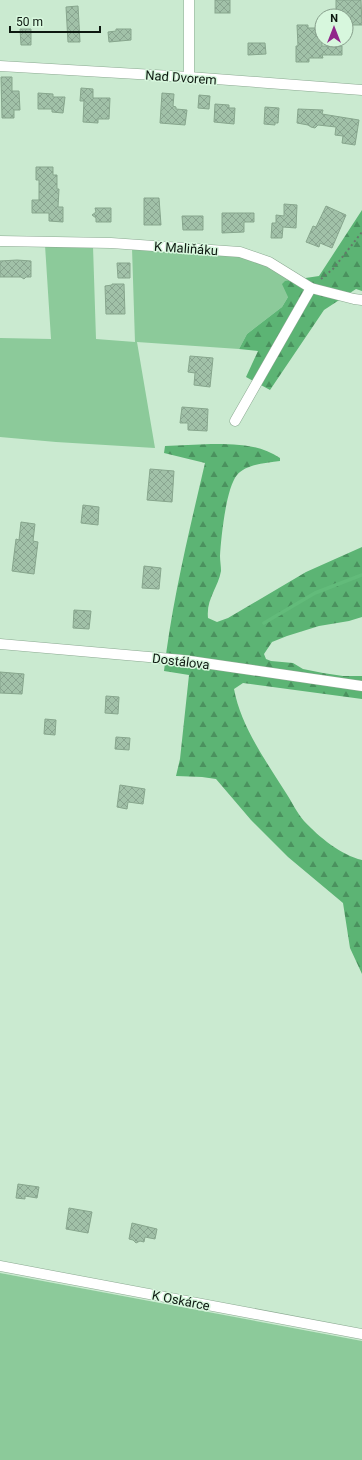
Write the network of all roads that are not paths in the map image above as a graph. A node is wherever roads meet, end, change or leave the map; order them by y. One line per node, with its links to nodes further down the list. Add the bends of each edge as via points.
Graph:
1 (189, 0): 3 (street)
2 (0, 66): 3 (street, Nad Dvorem)
3 (189, 77): 4 (street, Nad Dvorem)
4 (362, 90)
5 (0, 241): 6 (street, K Maliňáku, via 111,243 240,252 269,262)
6 (311, 288): 7 (street, K Maliňáku); 8 (street)
7 (362, 300)
8 (235, 421)
9 (0, 644): 10 (street, Dostálova, via 183,660)
10 (362, 686)
11 (0, 1266): 12 (street, K Oskárce)
12 (362, 1334)

